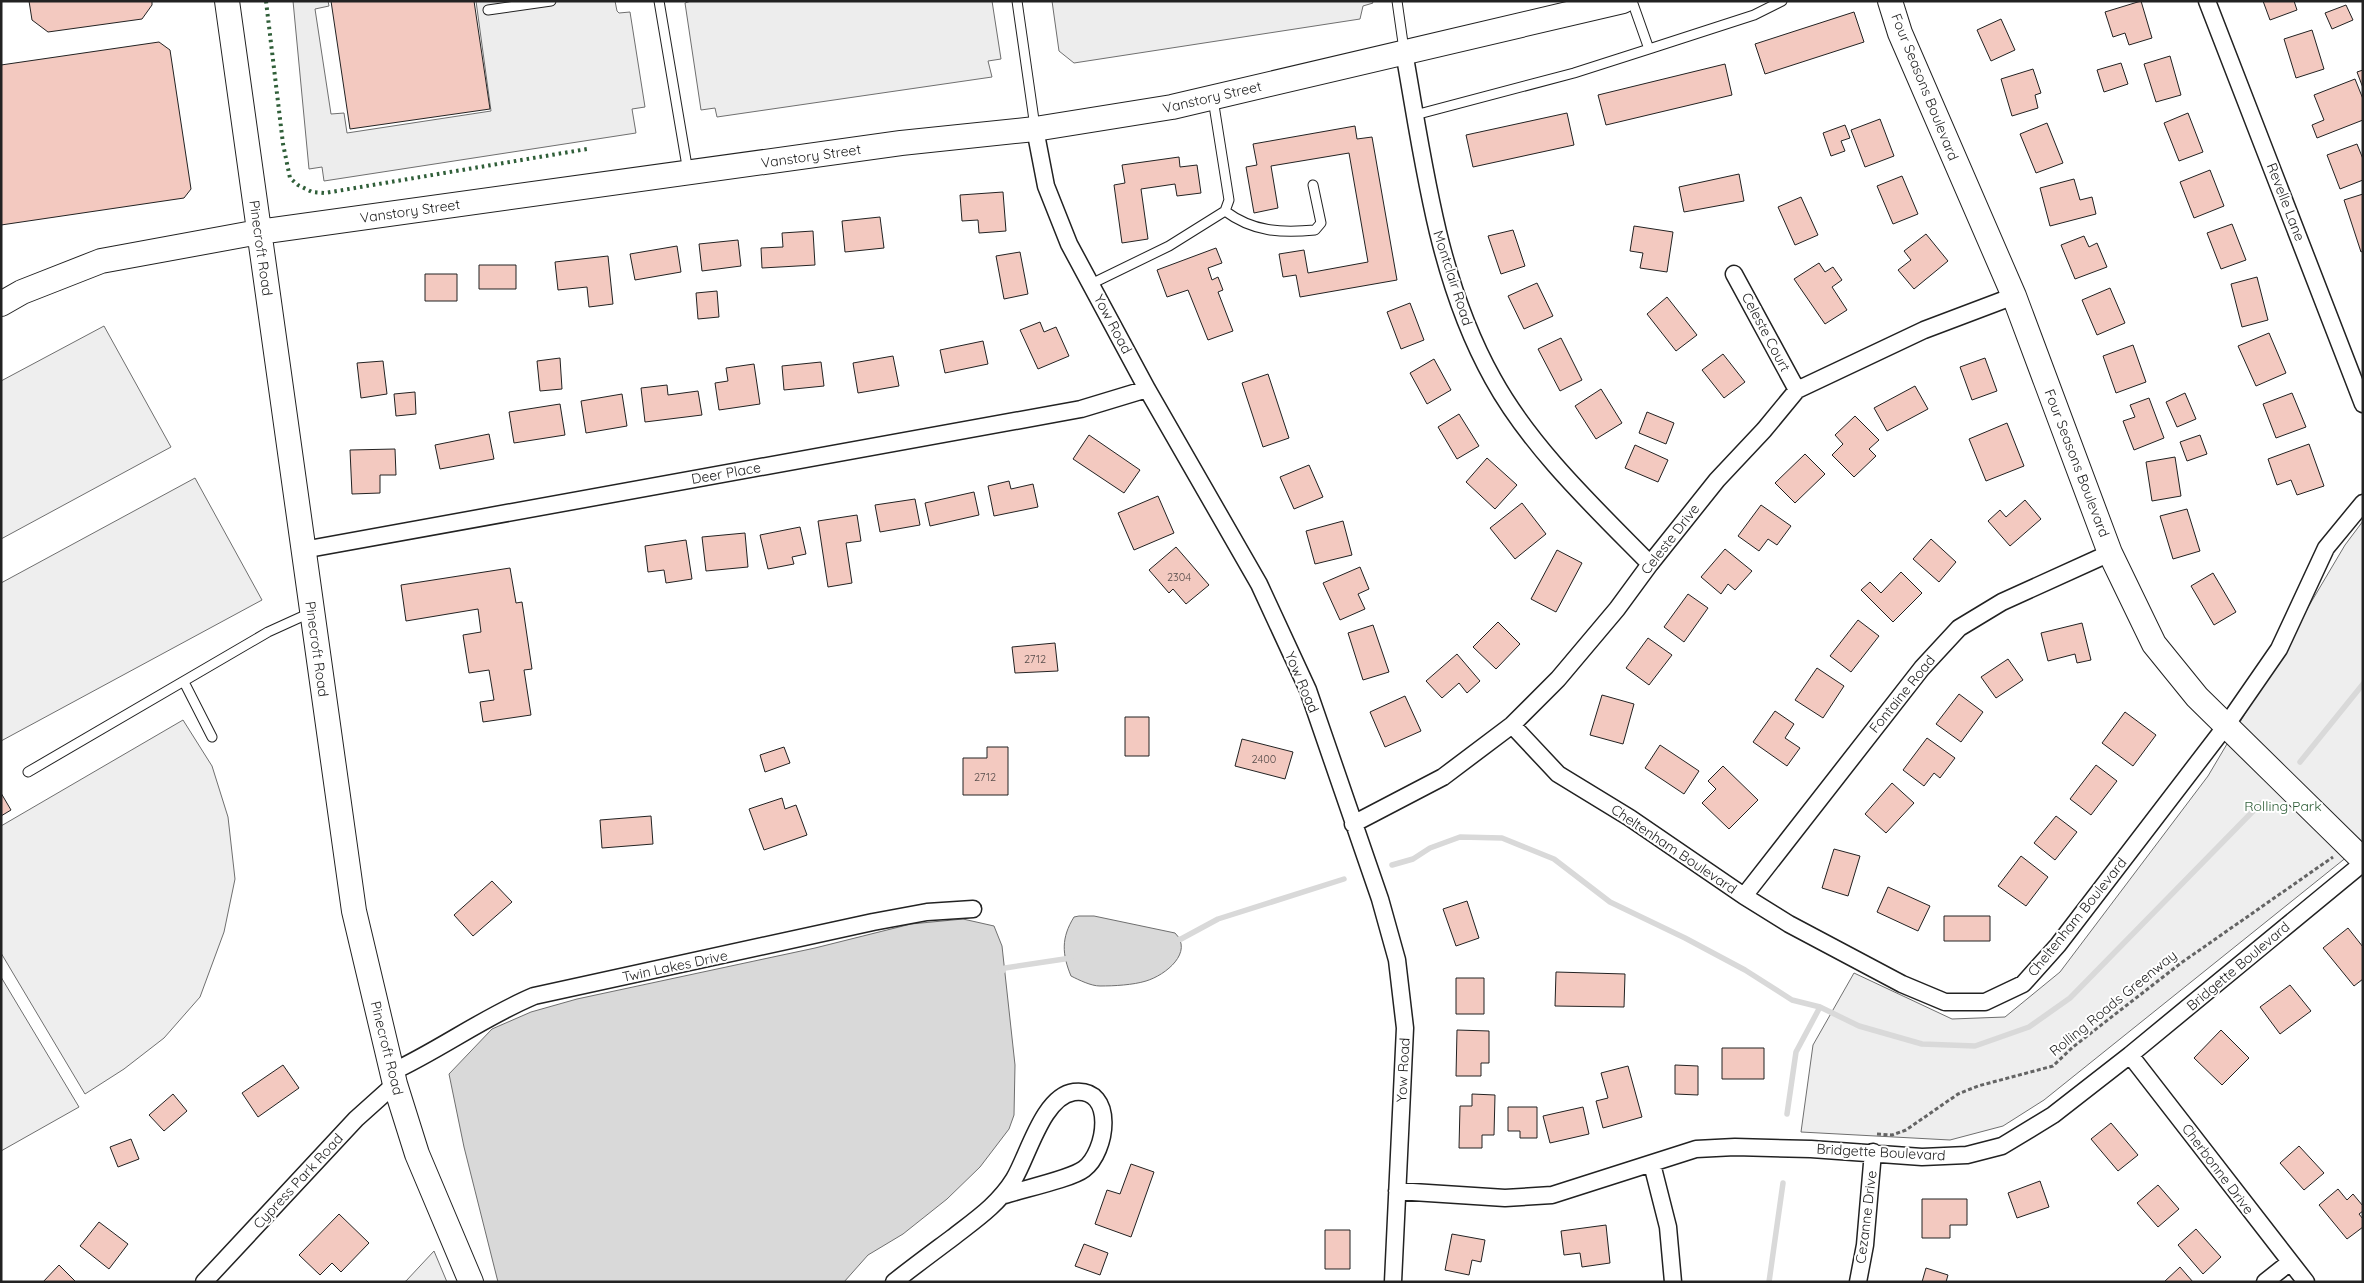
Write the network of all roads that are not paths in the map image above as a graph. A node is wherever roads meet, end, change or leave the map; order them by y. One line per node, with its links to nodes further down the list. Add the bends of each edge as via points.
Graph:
1 (227, 1): 20 (street, Pinecroft Road)
2 (551, 1): 11 (lane)
3 (659, 1): 17 (lane)
4 (1017, 1): 16 (lane)
5 (1397, 1): 13 (lane)
6 (1623, 1): 13 (street, Vanstory Street)
7 (1632, 1): 12 (lane)
8 (1782, 1): 12 (lane, via 1754,15)
9 (1890, 1): 23 (street, Four Seasons Boulevard, via 1900,33)
10 (2208, 1): 27 (street, Revelle Lane)
11 (488, 10)
12 (1649, 49): 15 (lane, via 1574,73)
13 (1404, 52): 14 (street, Vanstory Street); 15 (street, Montclair Road)
14 (1213, 97): 16 (street, Vanstory Street, via 1172,107); 19 (lane, via 1229,200)
15 (1416, 115): 31 (street, Montclair Road, via 1433,215 1454,290 1493,380 1531,435 1579,492)
16 (1035, 129): 17 (street, Vanstory Street, via 902,143); 22 (street, Yow Road, via 1046,186 1068,244)
17 (688, 173): 20 (street, Vanstory Street)
18 (1313, 186): 19 (lane, via 1321,223 1315,230 1289,232 1253,227)
19 (1225, 211): 22 (lane, via 1169,246)
20 (259, 232): 24 (street, Vanstory Street, via 100,260); 29 (street, Pinecroft Road)
21 (1734, 274): 26 (street, Celeste Court)
22 (1091, 284): 25 (street, Yow Road)
23 (2014, 296): 26 (street, Celeste Drive, via 1924,330); 30 (street, Four Seasons Boulevard)
24 (1, 304)
25 (1147, 389): 29 (street, Deer Place, via 1071,410); 38 (street, Yow Road, via 1259,584 1308,690)
26 (1797, 390): 31 (street, Celeste Drive, via 1717,480)
27 (2363, 404)
28 (2363, 503): 35 (street, Cheltenham Boulevard, via 2326,548 2279,649)
29 (303, 550): 32 (street, Pinecroft Road)
30 (2110, 552): 35 (street, Four Seasons Boulevard, via 2154,644); 40 (street, Fontaine Road, via 2002,602 1959,628 1922,668)
31 (1650, 564): 34 (street, Celeste Drive, via 1558,679)
32 (312, 612): 33 (lane, via 268,632); 43 (street, Pinecroft Road, via 354,911)
33 (184, 682): 36 (lane); 37 (lane)
34 (1512, 725): 38 (street, Celeste Drive, via 1443,777); 40 (street, Cheltenham Boulevard, via 1558,774 1630,818)
35 (2225, 727): 39 (street, Four Seasons Boulevard); 40 (street, Cheltenham Boulevard, via 2052,952 2023,984 1986,1002 1944,1002 1902,984 1789,924)
36 (212, 737)
37 (28, 772)
38 (1353, 824): 46 (street, Yow Road, via 1397,960 1405,1028)
39 (2358, 857): 42 (street, Bridgette Boulevard)
40 (1744, 896)
41 (973, 909): 43 (street, Twin Lakes Drive, via 926,912 873,922 534,996 483,1020)
42 (2130, 1055): 44 (street, Bridgette Boulevard, via 2053,1115 2002,1146 1967,1156 1922,1157); 48 (street, Cherbonne Drive)
43 (394, 1078): 49 (street, Cypress Park Road); 50 (street, Pinecroft Road, via 417,1154)
44 (1873, 1152): 45 (street, Bridgette Boulevard, via 1735,1147 1696,1149); 54 (street, Cezanne Drive, via 1865,1246)
45 (1652, 1164): 46 (street, Bridgette Boulevard, via 1552,1195 1505,1198); 53 (street, via 1668,1227)
46 (1397, 1190): 52 (street, Yow Road)
47 (1005, 1195): 47 (street, via 1045,1115 1059,1099 1072,1092 1086,1092 1098,1101 1103,1114 1103,1138 1098,1152 1083,1170); 51 (street, via 990,1210)
48 (2289, 1262): 55 (street); 56 (street, Cherbonne Drive)
49 (204, 1282)
50 (471, 1282)
51 (894, 1282)
52 (1393, 1282)
53 (1673, 1282)
54 (1858, 1282)
55 (2265, 1282)
56 (2306, 1282)

